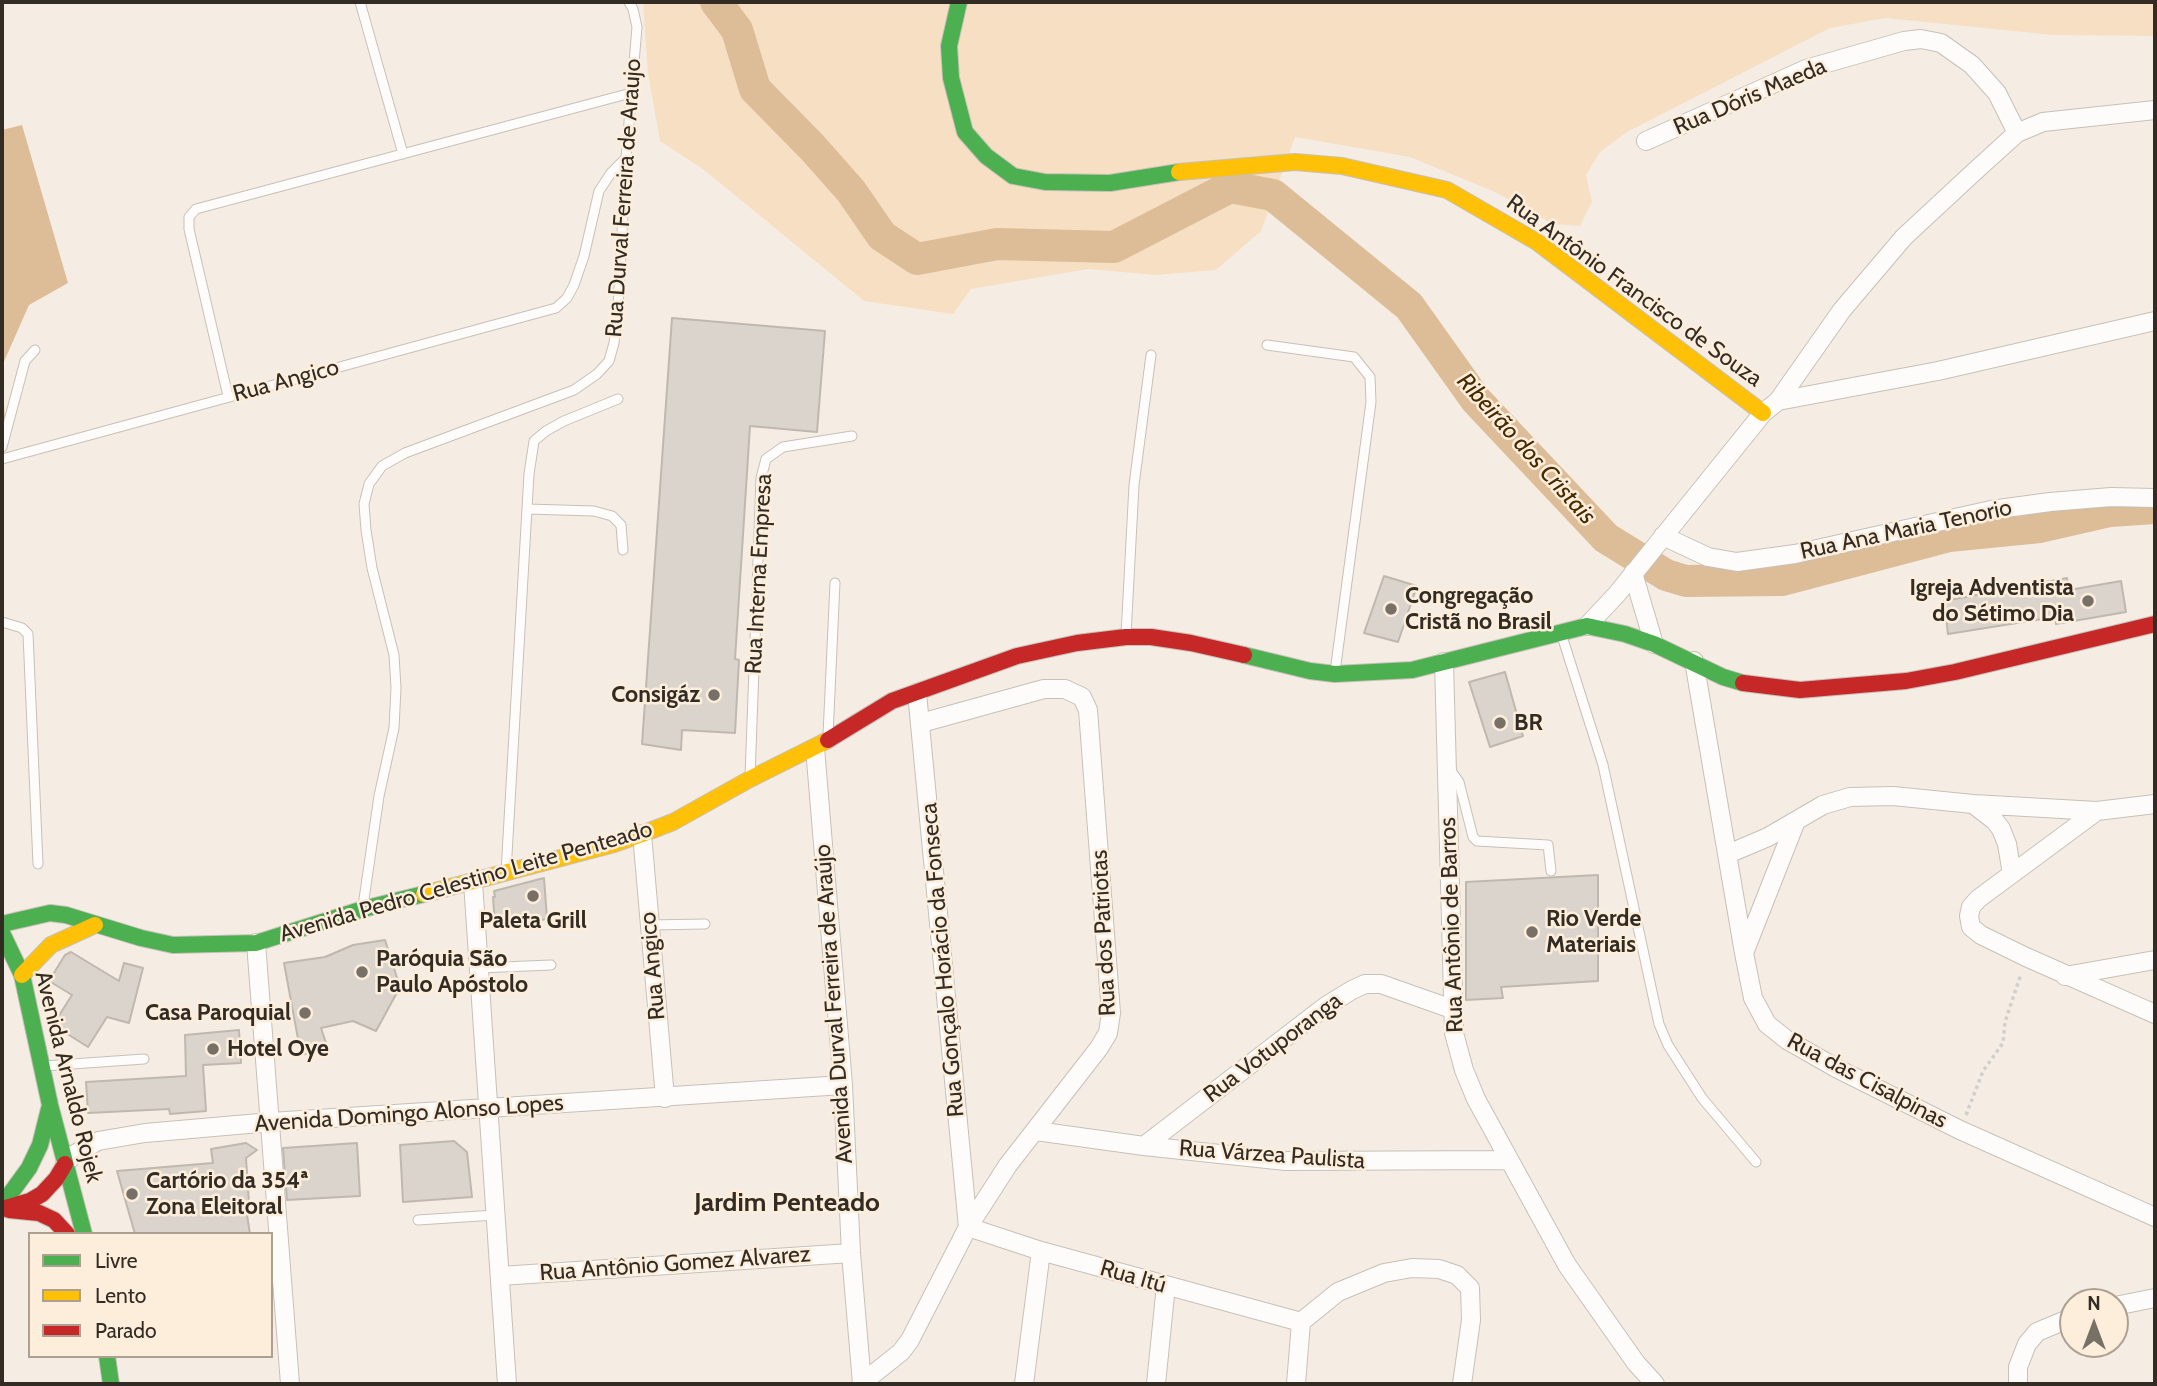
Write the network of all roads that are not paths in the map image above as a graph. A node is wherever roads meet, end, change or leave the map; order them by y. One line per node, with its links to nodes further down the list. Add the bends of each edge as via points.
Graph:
1 (360, 2): 8 (lane)
2 (629, 2): 4 (lane, Rua Durval Ferreira de Araujo, via 637,27)
3 (959, 2): 17 (street, Rua Antônio Francisco de Souza, via 949,46 951,78 965,132 986,156 1013,176 1045,182 1110,183 1192,170 1295,162 1342,166 1447,190 1537,242)
4 (631, 93): 8 (lane); 9 (lane, Rua Durval Ferreira de Araujo)
5 (2155, 110): 6 (street, via 2065,118)
6 (2017, 133): 7 (street, Rua Dóris Maeda, via 1997,93 1972,65 1941,43 1921,39 1805,69); 16 (street, via 1904,237 1842,310)
7 (1646, 141)
8 (403, 154): 14 (lane, via 196,209 189,216)
9 (626, 158): 14 (lane, Rua Angico, via 598,191 583,256 567,299 556,308); 52 (lane, Rua Durval Ferreira de Araujo, via 618,307 609,361 574,390 405,453 382,467 369,484 366,530 394,655 396,688 394,728)
10 (2155, 321): 16 (street, via 1938,371)
11 (1267, 345): 35 (lane, via 1354,357 1370,377 1371,402)
12 (35, 350): 19 (lane, via 25,361)
13 (1151, 355): 31 (lane, via 1134,485)
14 (228, 396): 20 (lane, Rua Angico)
15 (618, 399): 22 (lane, via 564,421 534,441)
16 (1778, 401): 17 (street)
17 (1763, 413): 23 (street)
18 (852, 436): 40 (lane, Rua Interna Empresa, via 783,447 766,459 761,478)
19 (2, 447)
20 (2, 459)
21 (2155, 498): 23 (street, Rua Ana Maria Tenorio, via 2074,500 1991,510 1795,554 1737,562)
22 (527, 509): 24 (lane, via 594,511 612,516 621,525); 49 (lane)
23 (1659, 541): 25 (street)
24 (623, 551)
25 (1635, 571): 29 (street); 32 (street)
26 (835, 583): 38 (lane)
27 (2, 622): 47 (lane, via 22,628 28,635)
28 (2155, 624): 33 (street, via 1955,673 1850,687 1800,690 1752,686)
29 (1587, 626): 30 (street, Avenida Pedro Celestino Leite Penteado); 32 (street)
30 (1560, 631): 34 (street, Avenida Pedro Celestino Leite Penteado); 77 (lane, via 1603,765 1660,1024 1702,1098)
31 (1126, 637): 35 (street, Avenida Pedro Celestino Leite Penteado, via 1191,643); 36 (street, Avenida Pedro Celestino Leite Penteado, via 1017,656)
32 (1654, 644): 33 (street)
33 (1694, 661): 46 (street, Rua das Cisalpinas)
34 (1444, 662): 35 (street, Avenida Pedro Celestino Leite Penteado, via 1412,670); 39 (street, Rua Antônio de Barros)
35 (1335, 674)
36 (917, 693): 37 (street, Rua Gonçalo Horácio da Fonseca); 38 (street, Avenida Pedro Celestino Leite Penteado, via 892,701)
37 (921, 723): 74 (street, Rua dos Patriotas, via 1044,688 1065,688 1082,696 1088,710 1111,1013 1099,1048); 83 (street, Rua Gonçalo Horácio da Fonseca)
38 (821, 745): 40 (street, Avenida Pedro Celestino Leite Penteado); 69 (street, Avenida Durval Ferreira de Araújo)
39 (1446, 764): 48 (lane, via 1459,782 1473,837 1477,841 1548,845); 65 (street, Rua Antônio de Barros)
40 (750, 779): 45 (street, Avenida Pedro Celestino Leite Penteado)
41 (1973, 804): 43 (street); 44 (street, via 1850,797); 50 (street, via 2001,829)
42 (2155, 804): 43 (street)
43 (2097, 811): 50 (street)
44 (1796, 821): 46 (street); 59 (street)
45 (642, 834): 49 (street, Avenida Pedro Celestino Leite Penteado); 56 (street, Rua Angico)
46 (1728, 855): 59 (street, Rua das Cisalpinas)
47 (38, 864)
48 (1551, 871)
49 (506, 873): 51 (street, Avenida Pedro Celestino Leite Penteado)
50 (2012, 874): 64 (street, via 1971,907 1971,927)
51 (473, 882): 52 (street, Avenida Pedro Celestino Leite Penteado); 62 (street)
52 (363, 909): 58 (street, Avenida Pedro Celestino Leite Penteado)
53 (2, 924): 55 (street, Avenida Pedro Celestino Leite Penteado, via 50,913)
54 (705, 924): 56 (lane)
55 (95, 925): 58 (street, Avenida Pedro Celestino Leite Penteado, via 173,945); 63 (street, via 51,945)
56 (650, 925): 70 (street, Rua Angico)
57 (2, 933): 63 (street, Avenida Arnaldo Rojek)
58 (256, 943): 73 (street)
59 (1744, 953): 81 (street, Rua das Cisalpinas, via 1759,1014 1787,1040 1960,1130)
60 (2155, 960): 64 (street)
61 (551, 965): 62 (lane)
62 (478, 968): 72 (street)
63 (22, 975): 68 (street, Avenida Arnaldo Rojek)
64 (2065, 976): 66 (street)
65 (1452, 1009): 75 (street, Rua Votuporanga, via 1381,984 1352,989); 76 (street, Rua Antônio de Barros, via 1464,1070)
66 (2155, 1014)
67 (144, 1059): 68 (lane)
68 (42, 1066): 71 (street, Avenida Arnaldo Rojek)
69 (843, 1085): 70 (street, Avenida Domingo Alonso Lopes); 87 (street, Avenida Durval Ferreira de Araújo)
70 (665, 1098): 72 (street, Avenida Domingo Alonso Lopes)
71 (50, 1105): 78 (street, Avenida Arnaldo Rojek); 79 (street, via 40,1145)
72 (488, 1110): 73 (street, Avenida Domingo Alonso Lopes); 80 (street)
73 (271, 1122): 78 (street, Avenida Domingo Alonso Lopes, via 98,1141); 96 (street)
74 (1036, 1131): 75 (street, Rua Várzea Paulista); 83 (street, Rua dos Patriotas)
75 (1144, 1146): 76 (street, Rua Várzea Paulista, via 1286,1161)
76 (1508, 1160): 103 (street, Rua Antônio de Barros, via 1566,1265)
77 (1756, 1162)
78 (65, 1164): 79 (street, Avenida Domingo Alonso Lopes, via 42,1194); 85 (street, Avenida Arnaldo Rojek)
79 (2, 1208): 84 (street, via 39,1213)
80 (495, 1214): 82 (lane); 88 (street)
81 (2155, 1217)
82 (418, 1220)
83 (968, 1227): 86 (street, Rua Itú); 98 (street, Rua dos Patriotas, via 910,1340)
84 (65, 1232)
85 (82, 1232)
86 (1041, 1251): 89 (street, Rua Itú); 99 (street)
87 (850, 1252): 88 (street, Rua Antônio Gomez Alvarez); 98 (street, Avenida Durval Ferreira de Araújo)
88 (500, 1276): 97 (street)
89 (1166, 1286): 92 (street, Rua Itú); 100 (street)
90 (2155, 1298): 91 (street)
91 (2129, 1303)
92 (1301, 1322): 101 (street); 102 (street, via 1338,1292 1384,1273 1426,1268 1457,1275 1470,1289 1472,1302)
93 (2059, 1323): 104 (street, via 2038,1332 2027,1344 2018,1367)
94 (107, 1358): 95 (street)
95 (111, 1384)
96 (290, 1384)
97 (507, 1384)
98 (862, 1384)
99 (1024, 1384)
100 (1156, 1384)
101 (1296, 1384)
102 (1462, 1384)
103 (1655, 1384)
104 (2018, 1384)

